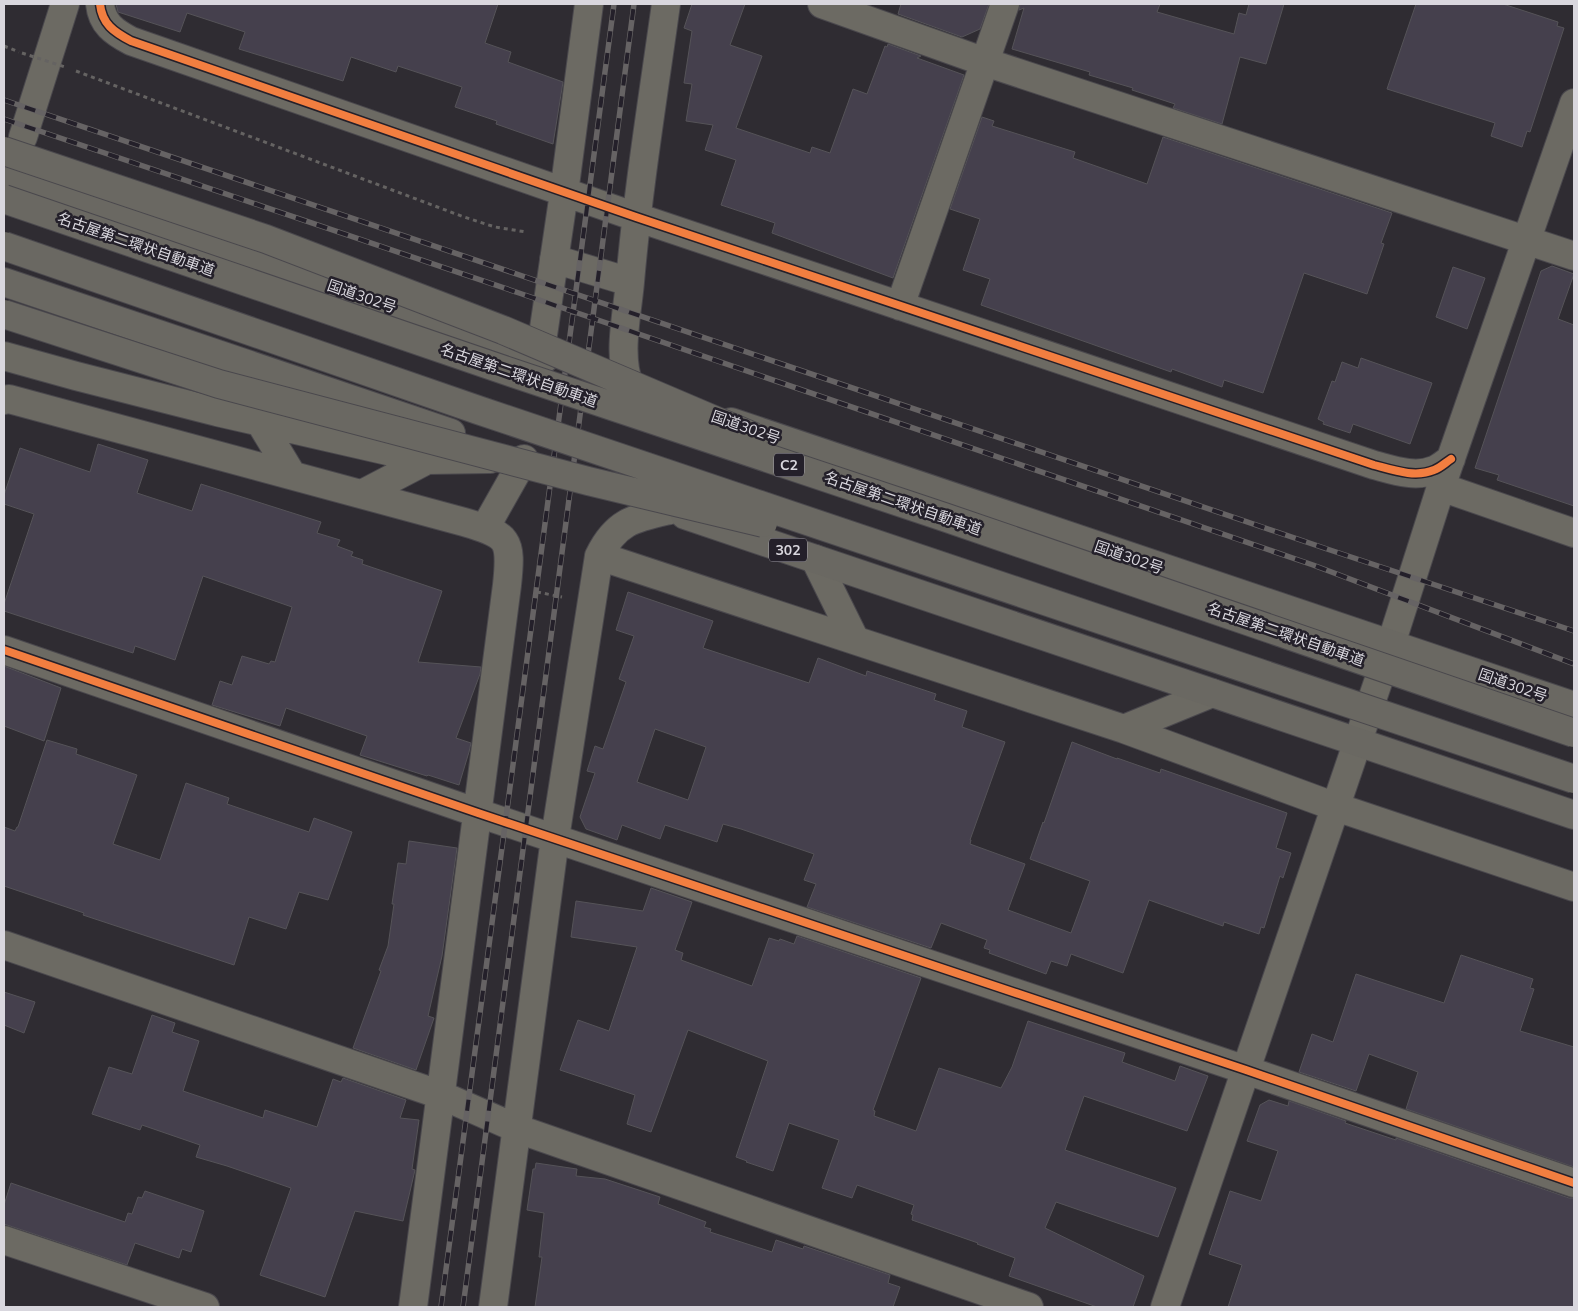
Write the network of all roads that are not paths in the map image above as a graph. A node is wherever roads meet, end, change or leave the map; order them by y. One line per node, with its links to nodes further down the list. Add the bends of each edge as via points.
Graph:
1 (65, 4): 9 (street)
2 (100, 4): 11 (street, via 107,26 131,40)
3 (589, 4): 11 (street)
4 (666, 4): 13 (street)
5 (822, 4): 7 (street)
6 (1005, 4): 7 (street)
7 (985, 62): 14 (street); 20 (street)
8 (1574, 104): 14 (street)
9 (14, 144): 36 (highway, bridge, via 503,330)
10 (4, 173): 23 (highway, 国道302号)
11 (564, 193): 13 (street); 17 (street)
12 (4, 199): 36 (highway, 名古屋第二環状自動車道 / C2, bridge)
13 (636, 217): 19 (street); 20 (street)
14 (1527, 240): 16 (street); 30 (street)
15 (4, 246): 41 (highway, bridge)
16 (1574, 256)
17 (554, 259): 19 (street); 23 (street, via 542,335)
18 (4, 282): 21 (highway, 302)
19 (630, 282): 25 (street, via 623,352 625,375)
20 (900, 306): 30 (street, via 1374,465 1423,474 1436,470)
21 (95, 313): 26 (street, via 140,383); 29 (highway, 302)
22 (4, 314): 41 (highway, bridge, via 219,384 588,482)
23 (525, 353): 25 (highway, 国道302号)
24 (4, 356): 26 (street)
25 (630, 387): 43 (highway, 国道302号)
26 (153, 396): 28 (street)
27 (4, 400): 32 (street)
28 (260, 422): 31 (street); 32 (street)
29 (524, 459): 31 (street); 35 (highway, 302); 37 (street)
30 (1451, 459): 33 (street)
31 (427, 460): 34 (street)
32 (292, 476): 34 (street)
33 (1441, 487): 38 (street); 43 (street)
34 (362, 494): 37 (street)
35 (670, 510): 39 (street, via 635,518 617,529); 40 (highway, 302)
36 (944, 517): 48 (highway, 名古屋第二環状自動車道 / C2, bridge)
37 (485, 528): 52 (street, via 507,544 510,553)
38 (1574, 533)
39 (599, 556): 42 (street); 54 (street)
40 (815, 559): 42 (street); 45 (highway, 302)
41 (932, 564): 50 (highway, bridge)
42 (855, 640): 47 (street)
43 (1392, 644): 46 (highway, 国道302号); 49 (street)
44 (4, 650): 52 (street)
45 (1212, 693): 47 (street); 49 (highway, 302)
46 (1574, 706)
47 (1124, 729): 51 (street)
48 (1574, 733)
49 (1357, 743): 51 (street); 53 (highway, 302)
50 (1574, 779)
51 (1336, 807): 55 (street); 57 (street)
52 (478, 812): 54 (street); 58 (street)
53 (1574, 815)
54 (555, 838): 57 (street); 59 (street)
55 (1574, 887)
56 (4, 945): 58 (street)
57 (1246, 1070): 60 (street); 66 (street)
58 (441, 1095): 59 (street); 63 (street)
59 (518, 1129): 64 (street); 65 (street)
60 (1574, 1183)
61 (4, 1240): 62 (street)
62 (205, 1307)
63 (413, 1307)
64 (493, 1307)
65 (1029, 1307)
66 (1165, 1307)

